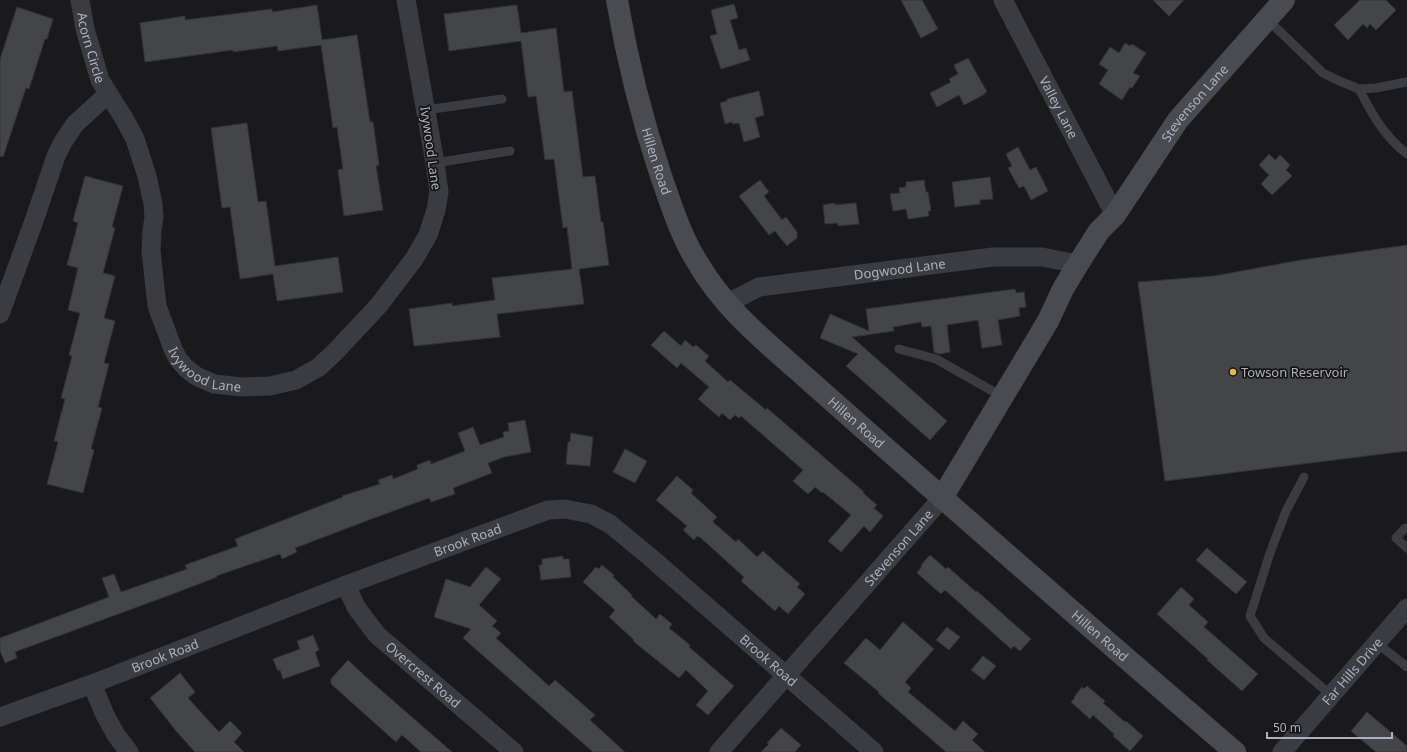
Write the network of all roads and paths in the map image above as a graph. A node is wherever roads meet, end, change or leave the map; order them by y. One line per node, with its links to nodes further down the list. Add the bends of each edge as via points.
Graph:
1 (80, 0): 9 (street, Acorn Circle, via 94,63)
2 (406, 0): 11 (street, Ivywood Lane)
3 (617, 0): 17 (street, Hillen Road, via 640,106 669,200 695,258)
4 (1003, 0): 15 (street, Valley Lane)
5 (1284, 0): 6 (street, Stevenson Lane)
6 (1267, 19): 8 (lane, via 1323,73); 15 (street, Stevenson Lane, via 1178,120)
7 (1407, 82): 8 (lane, via 1376,88)
8 (1358, 88): 13 (lane, via 1375,120)
9 (108, 94): 14 (street, Ivywood Lane, via 135,139 147,176 153,204 151,251 157,306 178,359 196,376 214,384 270,386 296,380 336,352 379,305 414,259 428,235 436,210); 18 (street, via 75,124 60,149)
10 (502, 99): 11 (lane)
11 (426, 110): 14 (street, Ivywood Lane)
12 (510, 151): 14 (lane)
13 (1407, 154)
14 (436, 163)
15 (1115, 215): 16 (street, Stevenson Lane, via 1099,231); 19 (street, Stevenson Lane, via 1107,237 1071,295)
16 (1078, 264): 17 (street, Dogwood Lane, via 1042,257 993,258 759,287); 19 (street, Stevenson Lane)
17 (726, 304): 23 (street, Hillen Road, via 748,327)
18 (0, 314)
19 (1048, 321): 21 (street, Stevenson Lane)
20 (899, 349): 21 (lane, via 936,359)
21 (1003, 397): 23 (street, Stevenson Lane)
22 (1304, 477): 32 (lane, via 1286,511 1250,616 1264,638)
23 (942, 498): 30 (street, Stevenson Lane); 38 (street, Hillen Road)
24 (1405, 528): 25 (lane, via 1396,538)
25 (1407, 548)
26 (346, 585): 30 (street, Brook Road, via 548,510 576,510 591,514 610,524); 31 (street, Brook Road); 35 (street, Overcrest Road, via 356,607 378,635)
27 (1407, 608): 28 (street, Far Hills Drive)
28 (1377, 643): 29 (lane); 32 (street, Far Hills Drive)
29 (1407, 667)
30 (786, 676): 36 (street, Stevenson Lane); 37 (street, Brook Road)
31 (92, 684): 33 (street, Brook Road); 34 (street, via 105,715)
32 (1331, 696): 39 (street, Far Hills Drive)
33 (0, 717)
34 (129, 752)
35 (514, 752)
36 (719, 752)
37 (874, 752)
38 (1235, 752)
39 (1282, 752)

